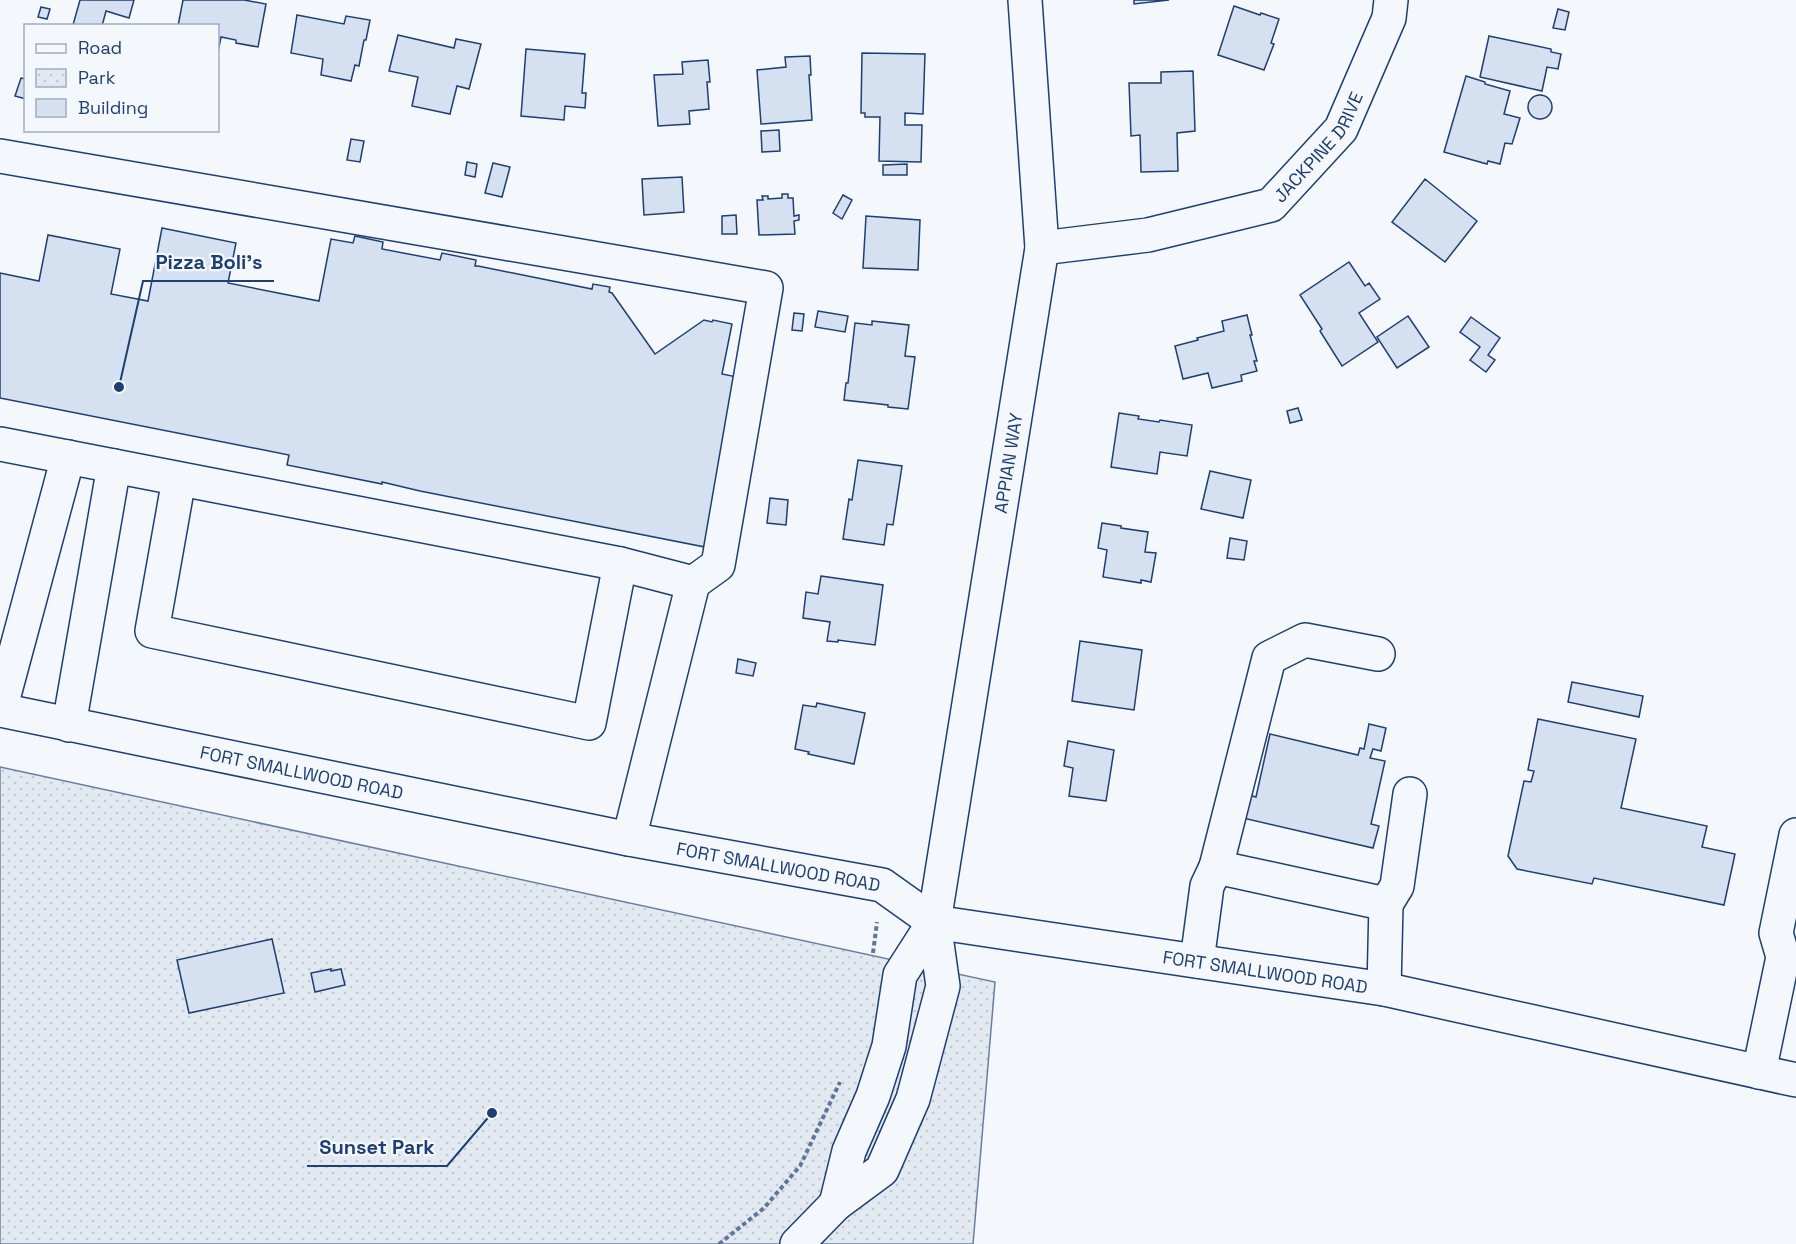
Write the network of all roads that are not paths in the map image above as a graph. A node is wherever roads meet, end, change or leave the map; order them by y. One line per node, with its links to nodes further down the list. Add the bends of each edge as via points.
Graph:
1 (1025, 0): 4 (main road, APPIAN WAY)
2 (1391, 0): 4 (main road, JACKPINE DRIVE, via 1389,18 1341,129 1271,206 1148,235)
3 (0, 156): 10 (main road, via 766,288 718,564)
4 (1042, 248): 19 (main road, APPIAN WAY)
5 (0, 444): 6 (main road)
6 (68, 457): 7 (main road); 12 (main road)
7 (114, 466): 8 (main road); 13 (main road)
8 (179, 479): 9 (main road); 9 (main road, via 152,631 589,723)
9 (620, 564): 10 (main road)
10 (693, 583): 16 (main road)
11 (1378, 654): 17 (main road, via 1305,640 1269,658)
12 (0, 710): 13 (main road, FORT SMALLWOOD ROAD)
13 (69, 725): 16 (main road, FORT SMALLWOOD ROAD)
14 (1410, 794): 18 (main road, via 1397,886)
15 (1796, 835): 20 (main road, via 1776,933)
16 (629, 838): 19 (main road, FORT SMALLWOOD ROAD, via 882,885)
17 (1216, 867): 18 (main road); 21 (main road, via 1208,886)
18 (1386, 904): 22 (main road)
19 (934, 922): 21 (main road, FORT SMALLWOOD ROAD); 25 (main road, via 900,975 889,1046 849,1151); 25 (main road, via 943,986 913,1099 882,1170)
20 (1789, 959): 23 (main road)
21 (1197, 961): 22 (main road, FORT SMALLWOOD ROAD)
22 (1383, 988): 23 (main road, FORT SMALLWOOD ROAD)
23 (1760, 1072): 24 (main road, FORT SMALLWOOD ROAD)
24 (1796, 1080)
25 (836, 1204): 26 (main road)
26 (797, 1244)

